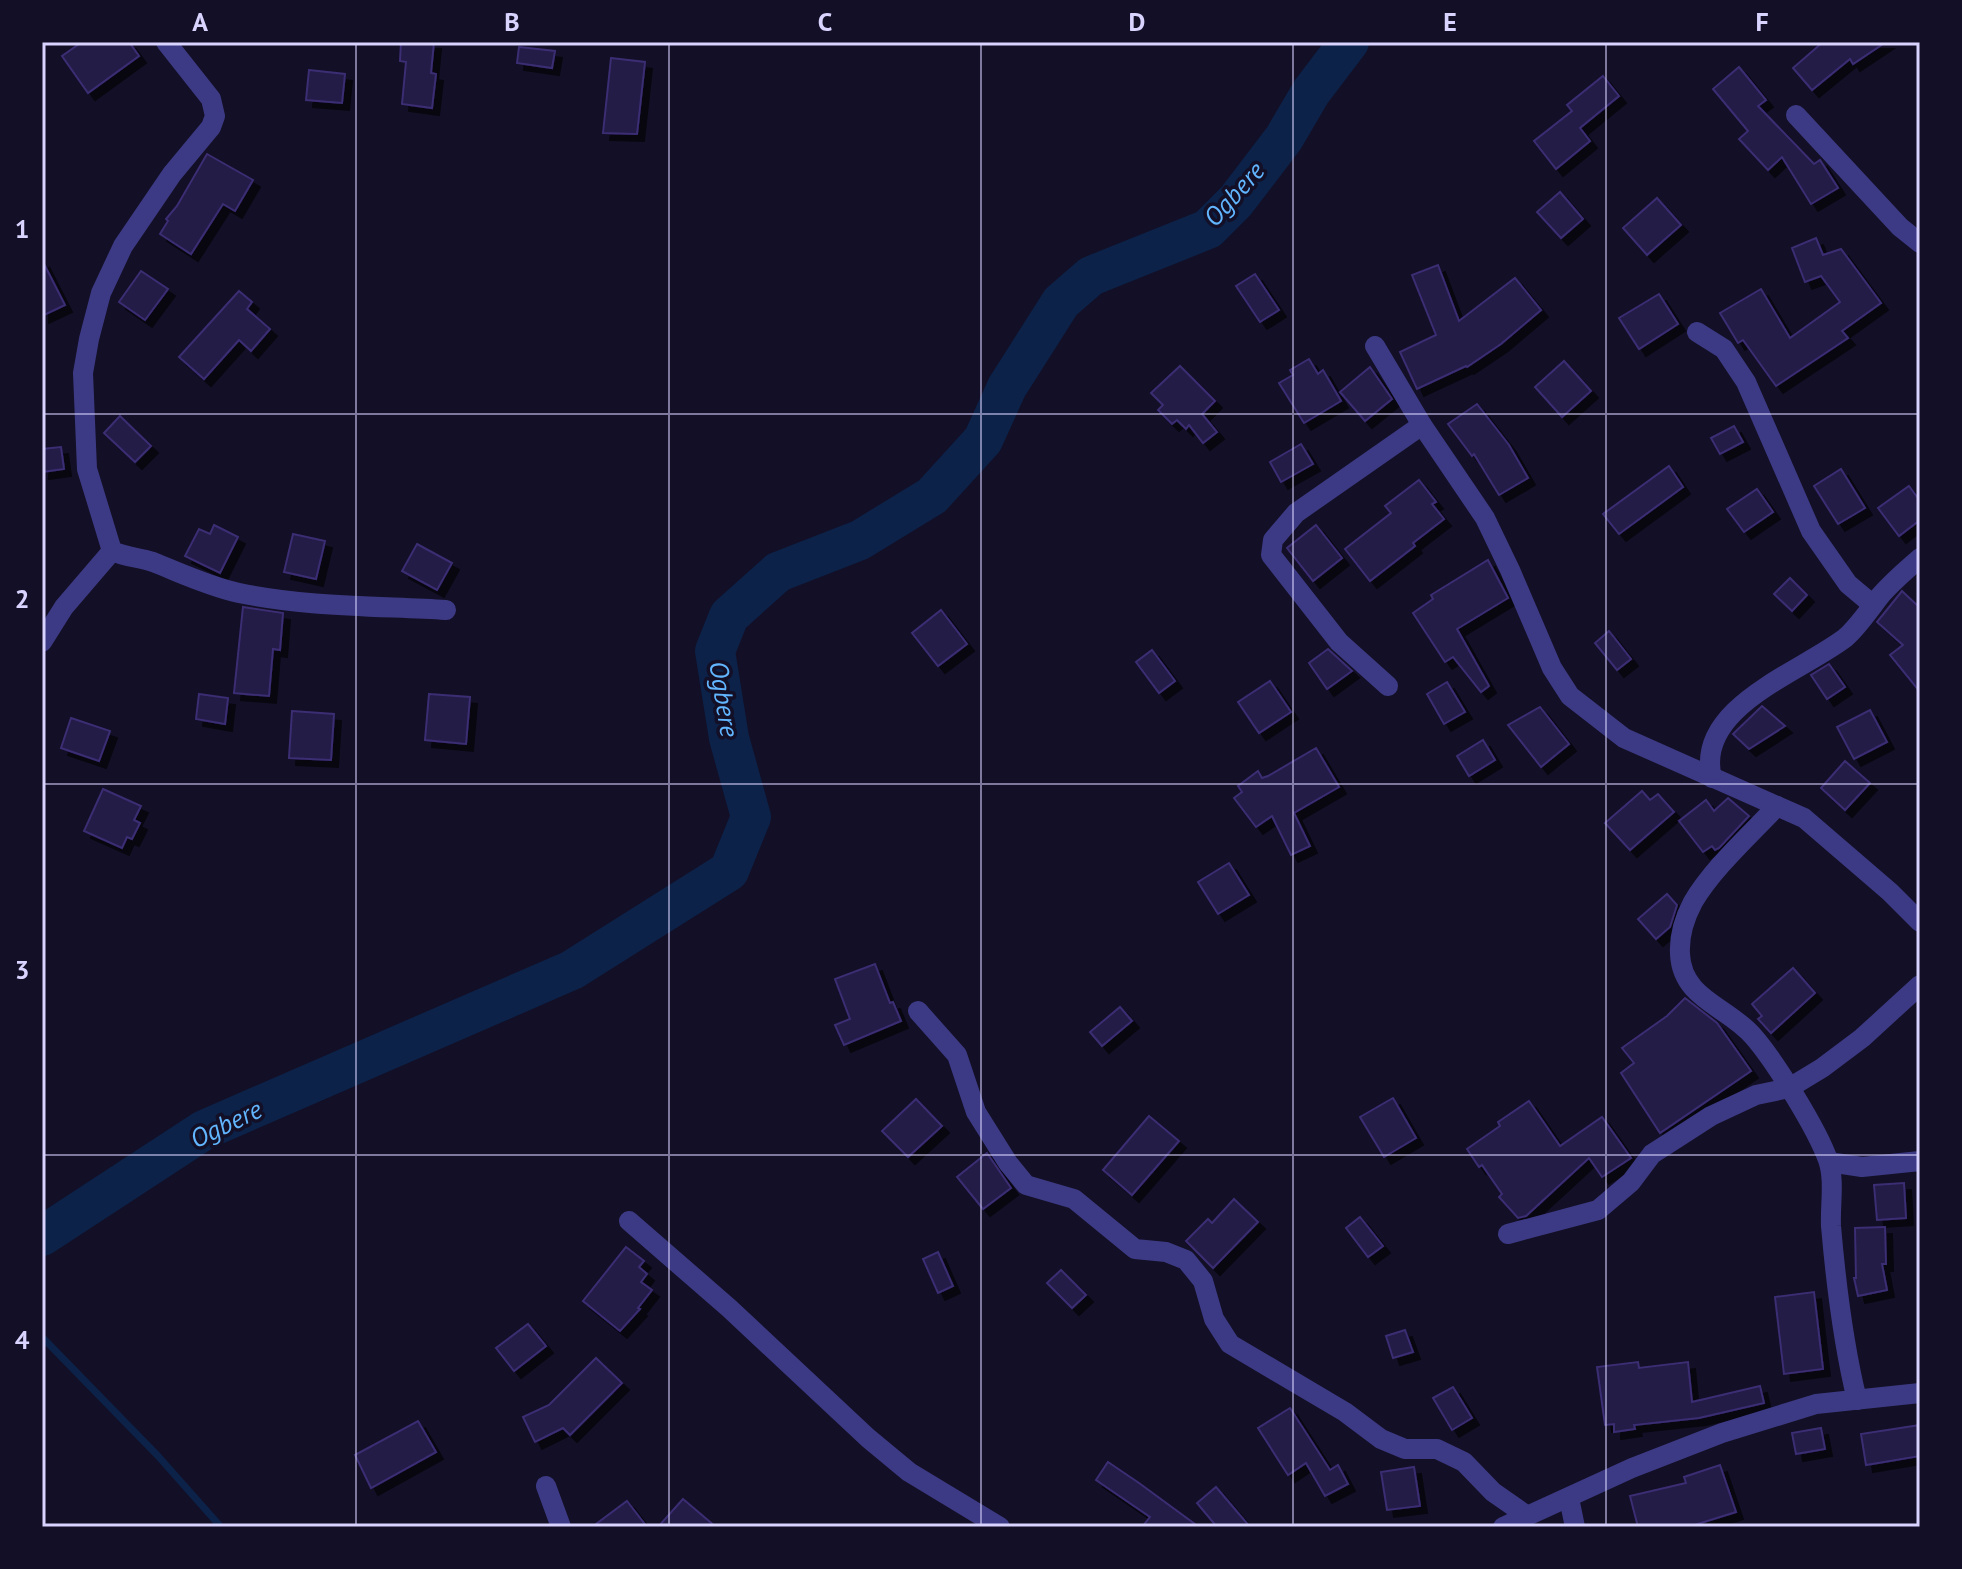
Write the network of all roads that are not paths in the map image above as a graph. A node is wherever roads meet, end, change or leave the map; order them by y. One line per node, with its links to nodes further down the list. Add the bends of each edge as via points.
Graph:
1 (166, 42): 7 (street, via 211,99 215,116 123,246 101,293 89,339 83,373 87,469)
2 (1796, 115): 3 (street)
3 (1920, 243)
4 (1697, 332): 9 (street, via 1724,349 1746,382 1811,531 1848,584)
5 (1375, 346): 6 (street)
6 (1422, 425): 12 (street, via 1296,513 1273,540 1271,555 1339,642); 13 (street, via 1485,518 1552,668 1570,696 1624,738)
7 (112, 551): 10 (street, via 239,593); 11 (street)
8 (1920, 558): 9 (street)
9 (1873, 605): 13 (street, via 1848,636 1752,696 1724,721 1708,762)
10 (446, 610)
11 (42, 642)
12 (1388, 686)
13 (1712, 778): 14 (street)
14 (1777, 806): 15 (street, via 1804,818); 18 (street, via 1693,902 1679,939 1681,969 1690,987 1752,1035)
15 (1920, 922)
16 (1920, 985): 18 (street, via 1862,1038)
17 (918, 1011): 27 (street, via 957,1055 976,1112 1026,1185 1074,1199 1135,1249 1186,1260 1203,1281 1214,1319 1230,1344 1381,1439 1405,1449 1437,1449 1464,1462)
18 (1789, 1088): 20 (street); 22 (street, via 1756,1095 1711,1116 1652,1154 1631,1182 1598,1210)
19 (1920, 1161): 20 (street, via 1862,1167)
20 (1829, 1162): 24 (street, via 1836,1269)
21 (629, 1221): 29 (street, via 909,1472)
22 (1508, 1234)
23 (1920, 1393): 24 (street)
24 (1857, 1400): 26 (street, via 1816,1404 1722,1433)
25 (546, 1486): 28 (street)
26 (1569, 1498): 27 (street); 31 (street)
27 (1526, 1515): 30 (street)
28 (561, 1527)
29 (1000, 1527)
30 (1503, 1527)
31 (1575, 1527)

